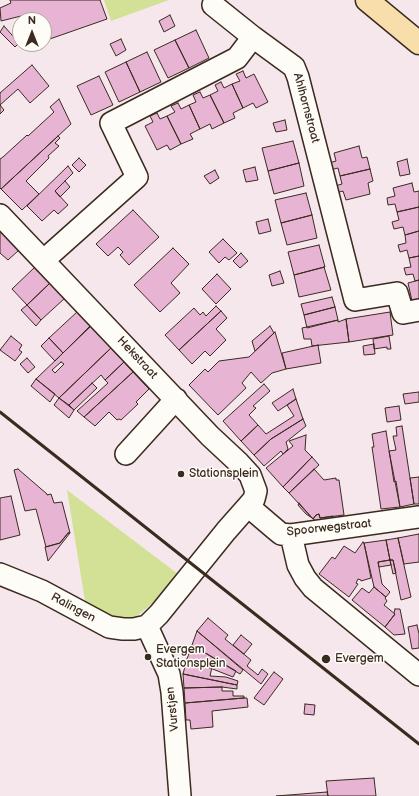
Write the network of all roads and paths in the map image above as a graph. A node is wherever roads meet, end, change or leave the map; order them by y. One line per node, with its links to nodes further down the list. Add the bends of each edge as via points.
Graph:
1 (367, 0): 4 (main road)
2 (213, 5): 3 (street)
3 (253, 37): 6 (street, via 237,58 111,123 136,177); 7 (street, Ahlhornstraat, via 294,67 355,300 397,292 403,313)
4 (419, 43)
5 (0, 214): 6 (street, Hekstraat)
6 (44, 260): 8 (street, Hekstraat)
7 (419, 310)
8 (176, 399): 9 (street); 10 (street, Hekstraat, via 250,475 256,491)
9 (126, 454)
10 (248, 506): 12 (street, Spoorwegstraat, via 275,530 281,534); 14 (street)
11 (419, 517): 12 (street, Spoorwegstraat)
12 (291, 535): 15 (street, via 298,565 313,588)
13 (0, 574): 14 (street, Ralingen, via 42,591 109,627 134,629)
14 (147, 626): 16 (street, Vurstjen, via 169,674)
15 (419, 675)
16 (180, 796)

